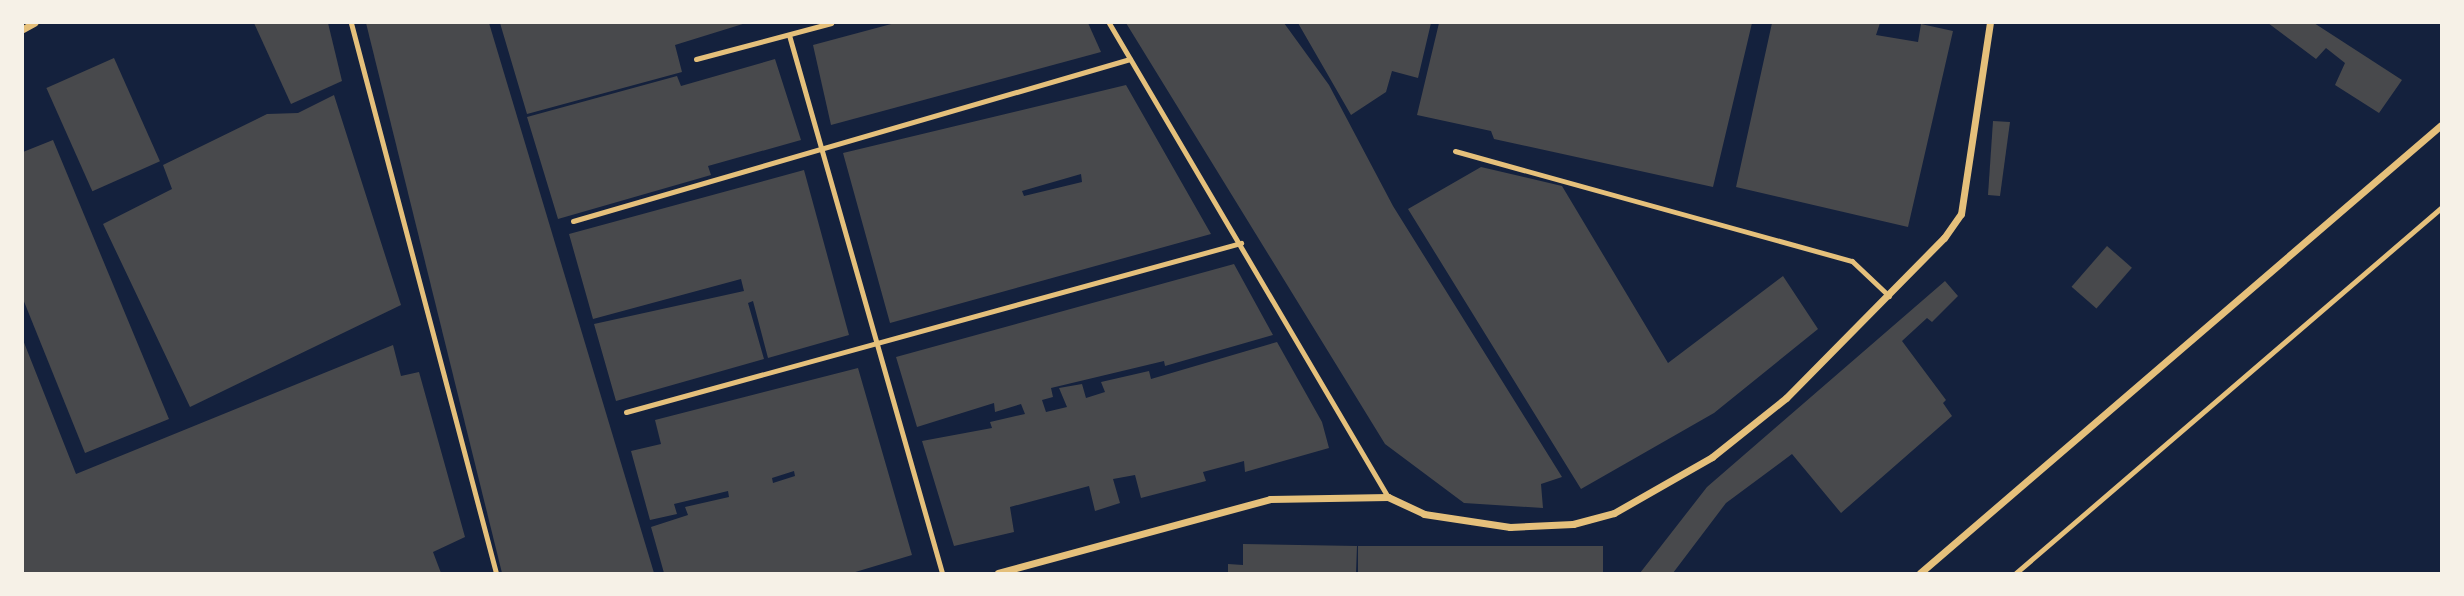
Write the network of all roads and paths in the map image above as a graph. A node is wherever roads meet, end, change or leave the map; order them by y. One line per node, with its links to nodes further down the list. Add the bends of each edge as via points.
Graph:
1 (34, 23): 6 (street)
2 (351, 23): 20 (lane)
3 (831, 23): 7 (lane)
4 (1110, 23): 9 (lane)
5 (1990, 23): 16 (street, via 1961,214)
6 (23, 29)
7 (789, 35): 8 (lane); 11 (lane)
8 (696, 59)
9 (1130, 59): 11 (lane); 15 (lane)
10 (2441, 125): 23 (street)
11 (819, 149): 14 (lane); 17 (lane)
12 (1455, 151): 16 (lane, via 1852,261)
13 (2441, 208): 24 (path)
14 (573, 221)
15 (1241, 243): 17 (lane); 19 (lane)
16 (1889, 296): 19 (street, via 1786,398 1733,440 1614,513 1573,524 1510,527 1424,514)
17 (876, 345): 18 (lane); 21 (lane)
18 (626, 412)
19 (1388, 497): 22 (street, via 1270,499)
20 (496, 573)
21 (942, 573)
22 (998, 573)
23 (1920, 573)
24 (2016, 573)

